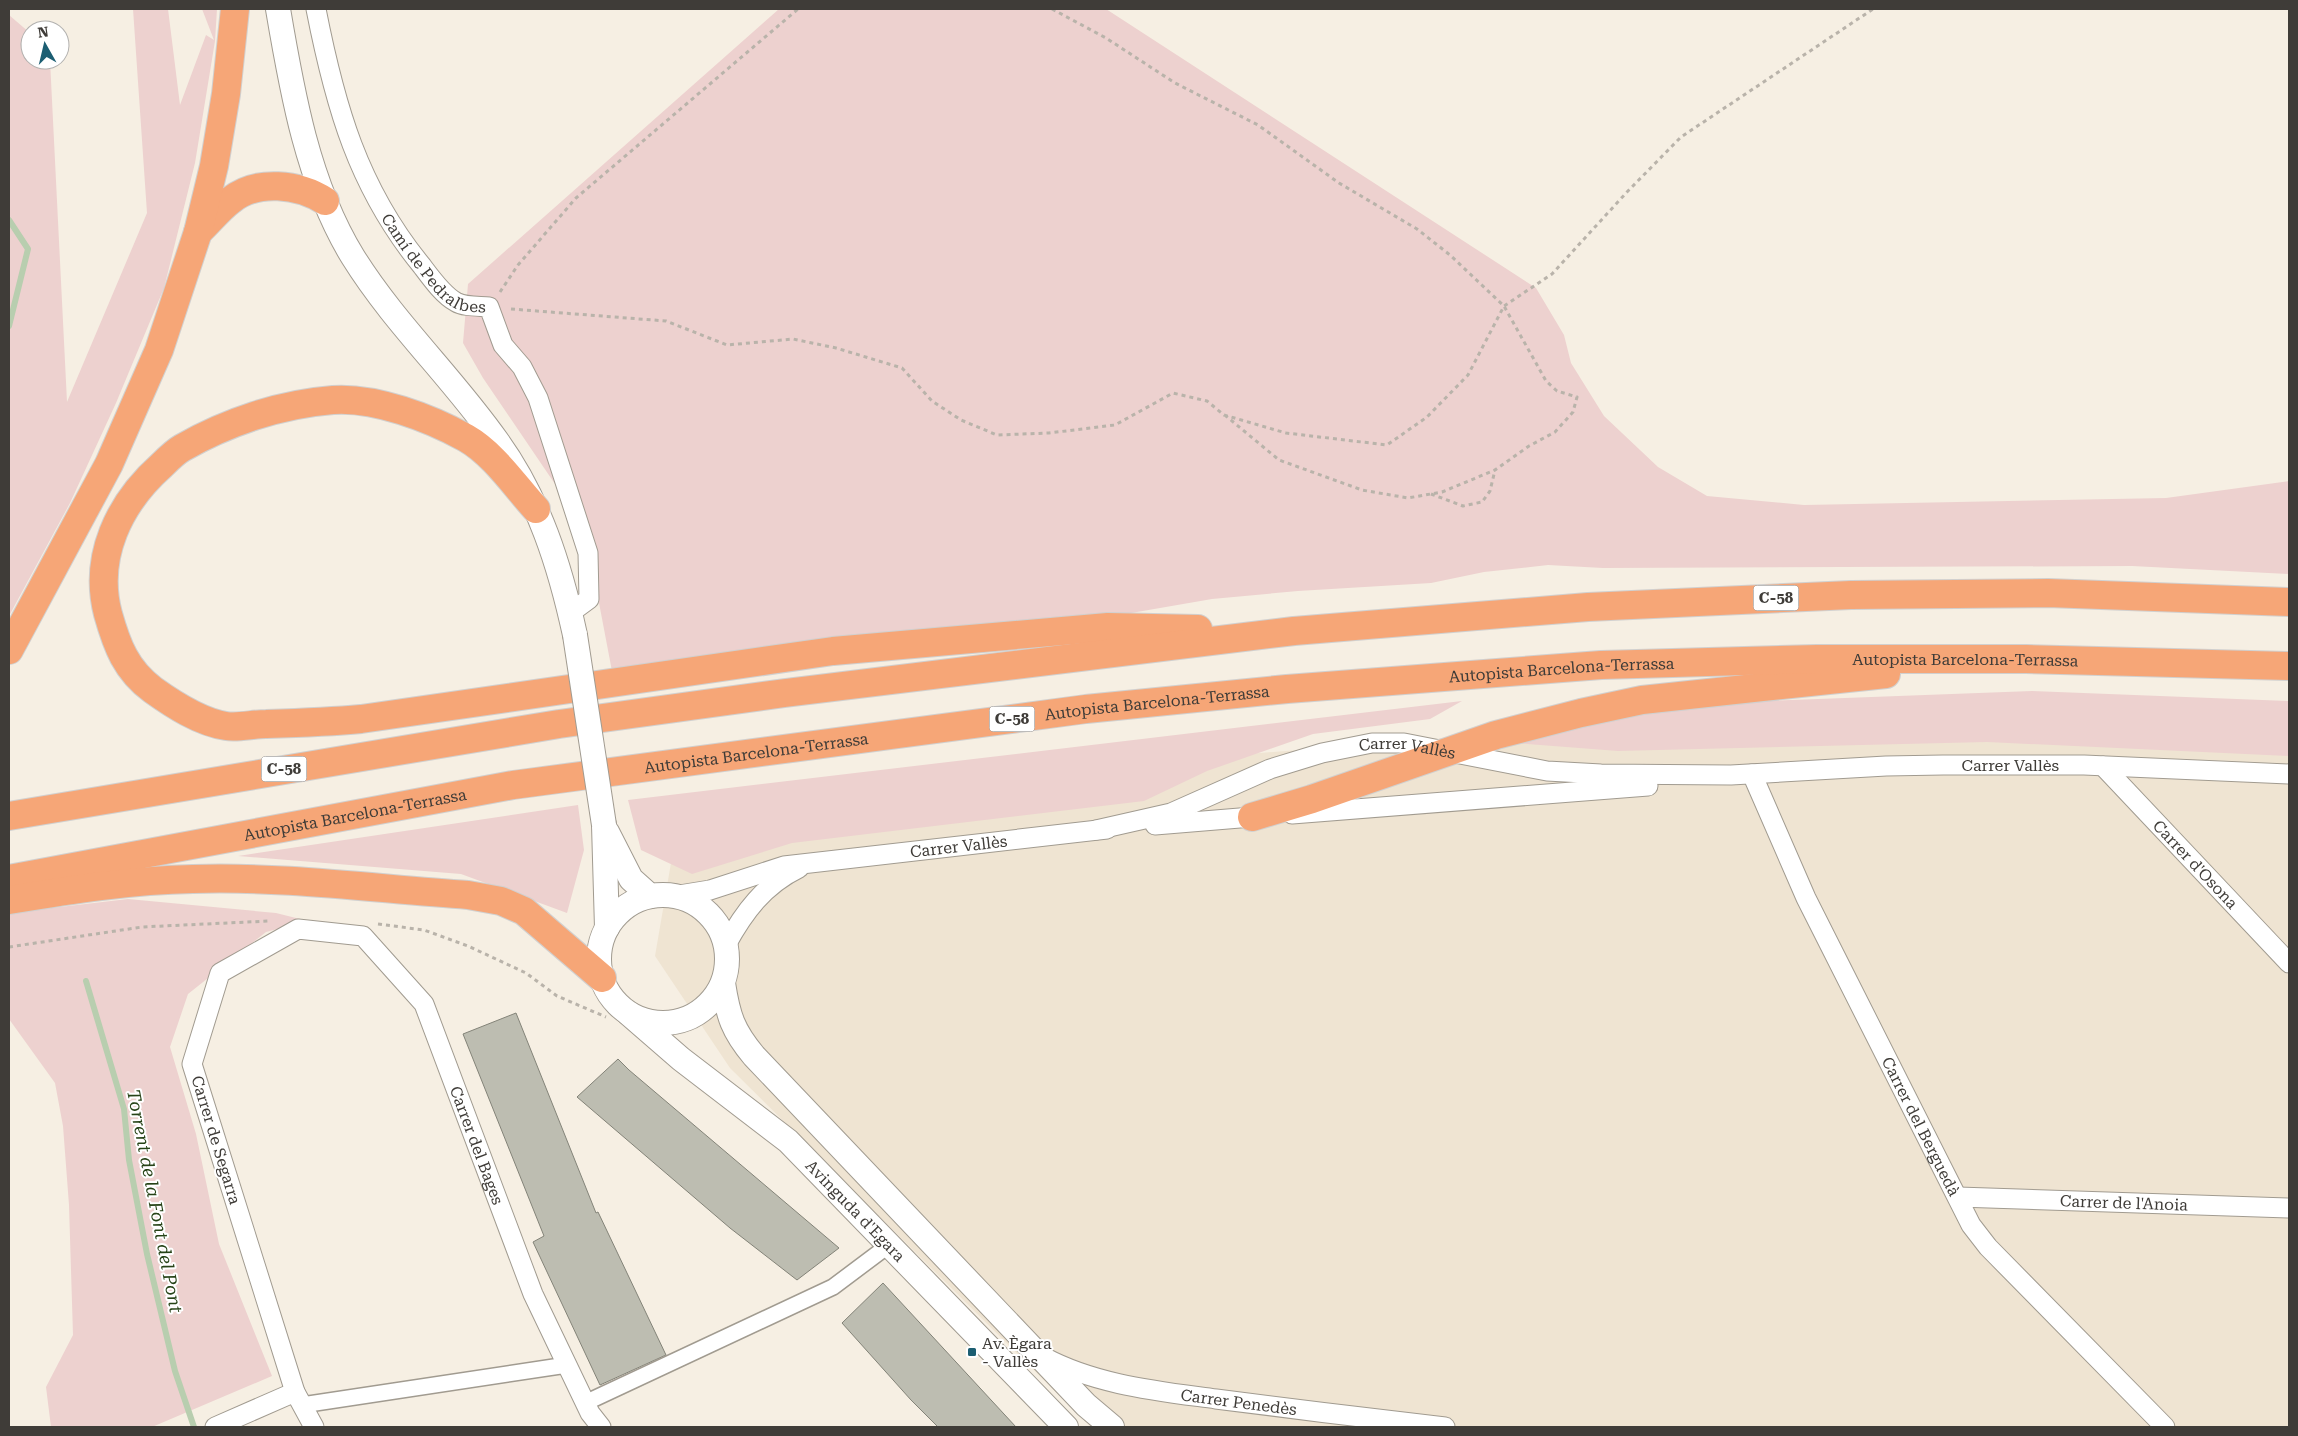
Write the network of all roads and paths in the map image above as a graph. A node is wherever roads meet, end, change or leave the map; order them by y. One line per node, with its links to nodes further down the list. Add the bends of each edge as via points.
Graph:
1 (235, 9): 8 (highway, via 221,129)
2 (278, 9): 7 (street, via 303,130)
3 (316, 9): 10 (street, Camí de Pedralbes, via 342,121 363,174 385,213 407,248 456,303)
4 (798, 9): 10 (path, via 576,198 518,264)
5 (1052, 9): 9 (path, via 1106,38 1175,83 1258,125 1339,184 1417,229)
6 (1873, 9): 9 (path, via 1681,137 1552,274)
7 (325, 201): 8 (highway, via 304,190 286,186 250,190 232,199); 14 (street, via 352,256 384,302 498,442)
8 (198, 232): 18 (highway, via 159,350 109,464)
9 (1504, 306): 11 (path, via 1468,375 1427,417 1387,445 1286,433); 12 (path, via 1546,381 1557,391 1577,397 1573,412 1555,432)
10 (489, 307): 11 (path, via 666,321 727,344 793,339 836,348 902,368 932,401 961,420 997,435 1115,425 1173,392 1207,401); 16 (street, Camí de Pedralbes, via 503,345 522,367 538,398 588,553 589,599)
11 (1224, 414): 13 (path, via 1279,460 1323,478 1362,490 1408,498)
12 (1495, 470): 13 (path, via 1442,492); 13 (path, via 1490,491 1482,502 1463,506)
13 (1429, 494)
14 (536, 509): 16 (street, via 556,558); 17 (highway, via 468,440 420,416 368,403 334,400 299,405 254,417 181,449 147,478 122,511 106,554 104,599 124,660 143,682 194,716 226,726 361,719 862,648 1108,627)
15 (2289, 602): 17 (highway, C-58, via 2048,593 1851,595 1588,607)
16 (573, 624): 28 (street, bridge)
17 (1294, 631): 26 (highway, C-58, via 559,724)
18 (9, 650)
19 (2026, 660): 20 (highway, Autopista Barcelona-Terrassa / C-58); 21 (highway, via 1642,700 1530,725); 31 (highway, Autopista Barcelona-Terrassa / C-58, via 1817,658 1601,664 1297,688 1086,709 513,785)
20 (2289, 666)
21 (1448, 751): 25 (street, Carrer Vallès, via 1547,771); 27 (highway); 29 (street, Carrer Vallès, via 1404,743 1372,743 1322,752 1270,769 1172,813)
22 (2102, 766): 23 (street, Carrer Vallès, via 1886,766); 24 (street, Carrer Vallès); 40 (street, Carrer d'Osona)
23 (1752, 774): 25 (street, Carrer Vallès); 44 (street, Carrer del Berguedà, via 1806,898)
24 (2289, 774)
25 (1731, 775): 27 (street, Carrer Vallès, via 1670,784)
26 (9, 816)
27 (1252, 817): 29 (street, Carrer Vallès)
28 (604, 825): 32 (street, via 631,879); 36 (street)
29 (1096, 830): 30 (street, Carrer Vallès)
30 (823, 860): 32 (street, Carrer Vallès, via 771,869 710,890); 38 (street, Carrer Vallès, via 786,874 768,888 743,914)
31 (9, 879)
32 (661, 896): 36 (street, via 630,904); 38 (street, via 685,898 704,910 717,924)
33 (9, 900): 41 (highway, via 136,881 194,879 243,879 468,896 501,901 524,911)
34 (276, 920): 39 (path, via 142,927)
35 (377, 923): 43 (path, via 424,930 468,946 526,973 558,996)
36 (607, 928): 41 (street, via 599,950)
37 (298, 929): 48 (street, Carrer del Bages, via 363,936 424,1004 533,1294); 49 (street, Carrer de Segarra, via 220,973 192,1064)
38 (726, 945): 42 (street)
39 (9, 947)
40 (2289, 963)
41 (602, 978): 43 (street)
42 (723, 983): 43 (street, via 712,999 691,1017 670,1023); 47 (street, Avinguda d'Egara, via 728,1017 754,1056)
43 (622, 1017): 46 (street, Avinguda d'Egara, via 788,1141)
44 (1958, 1197): 45 (street, Carrer de l'Anoia); 57 (street, Carrer del Berguedà, via 1971,1225 1988,1247)
45 (2289, 1208)
46 (889, 1245): 50 (street, via 833,1287); 54 (street, Avinguda d'Egara)
47 (1037, 1354): 55 (street, Avinguda d'Egara); 56 (street, Carrer Penedès, via 1094,1378 1149,1390)
48 (567, 1365): 49 (street); 50 (street, Carrer del Bages)
49 (299, 1399): 51 (street, via 259,1407); 52 (street, Carrer de Segarra)
50 (585, 1403): 53 (street, Carrer del Bages)
51 (214, 1427)
52 (314, 1427)
53 (601, 1427)
54 (1066, 1427)
55 (1112, 1427)
56 (1445, 1427)
57 (2165, 1427)

